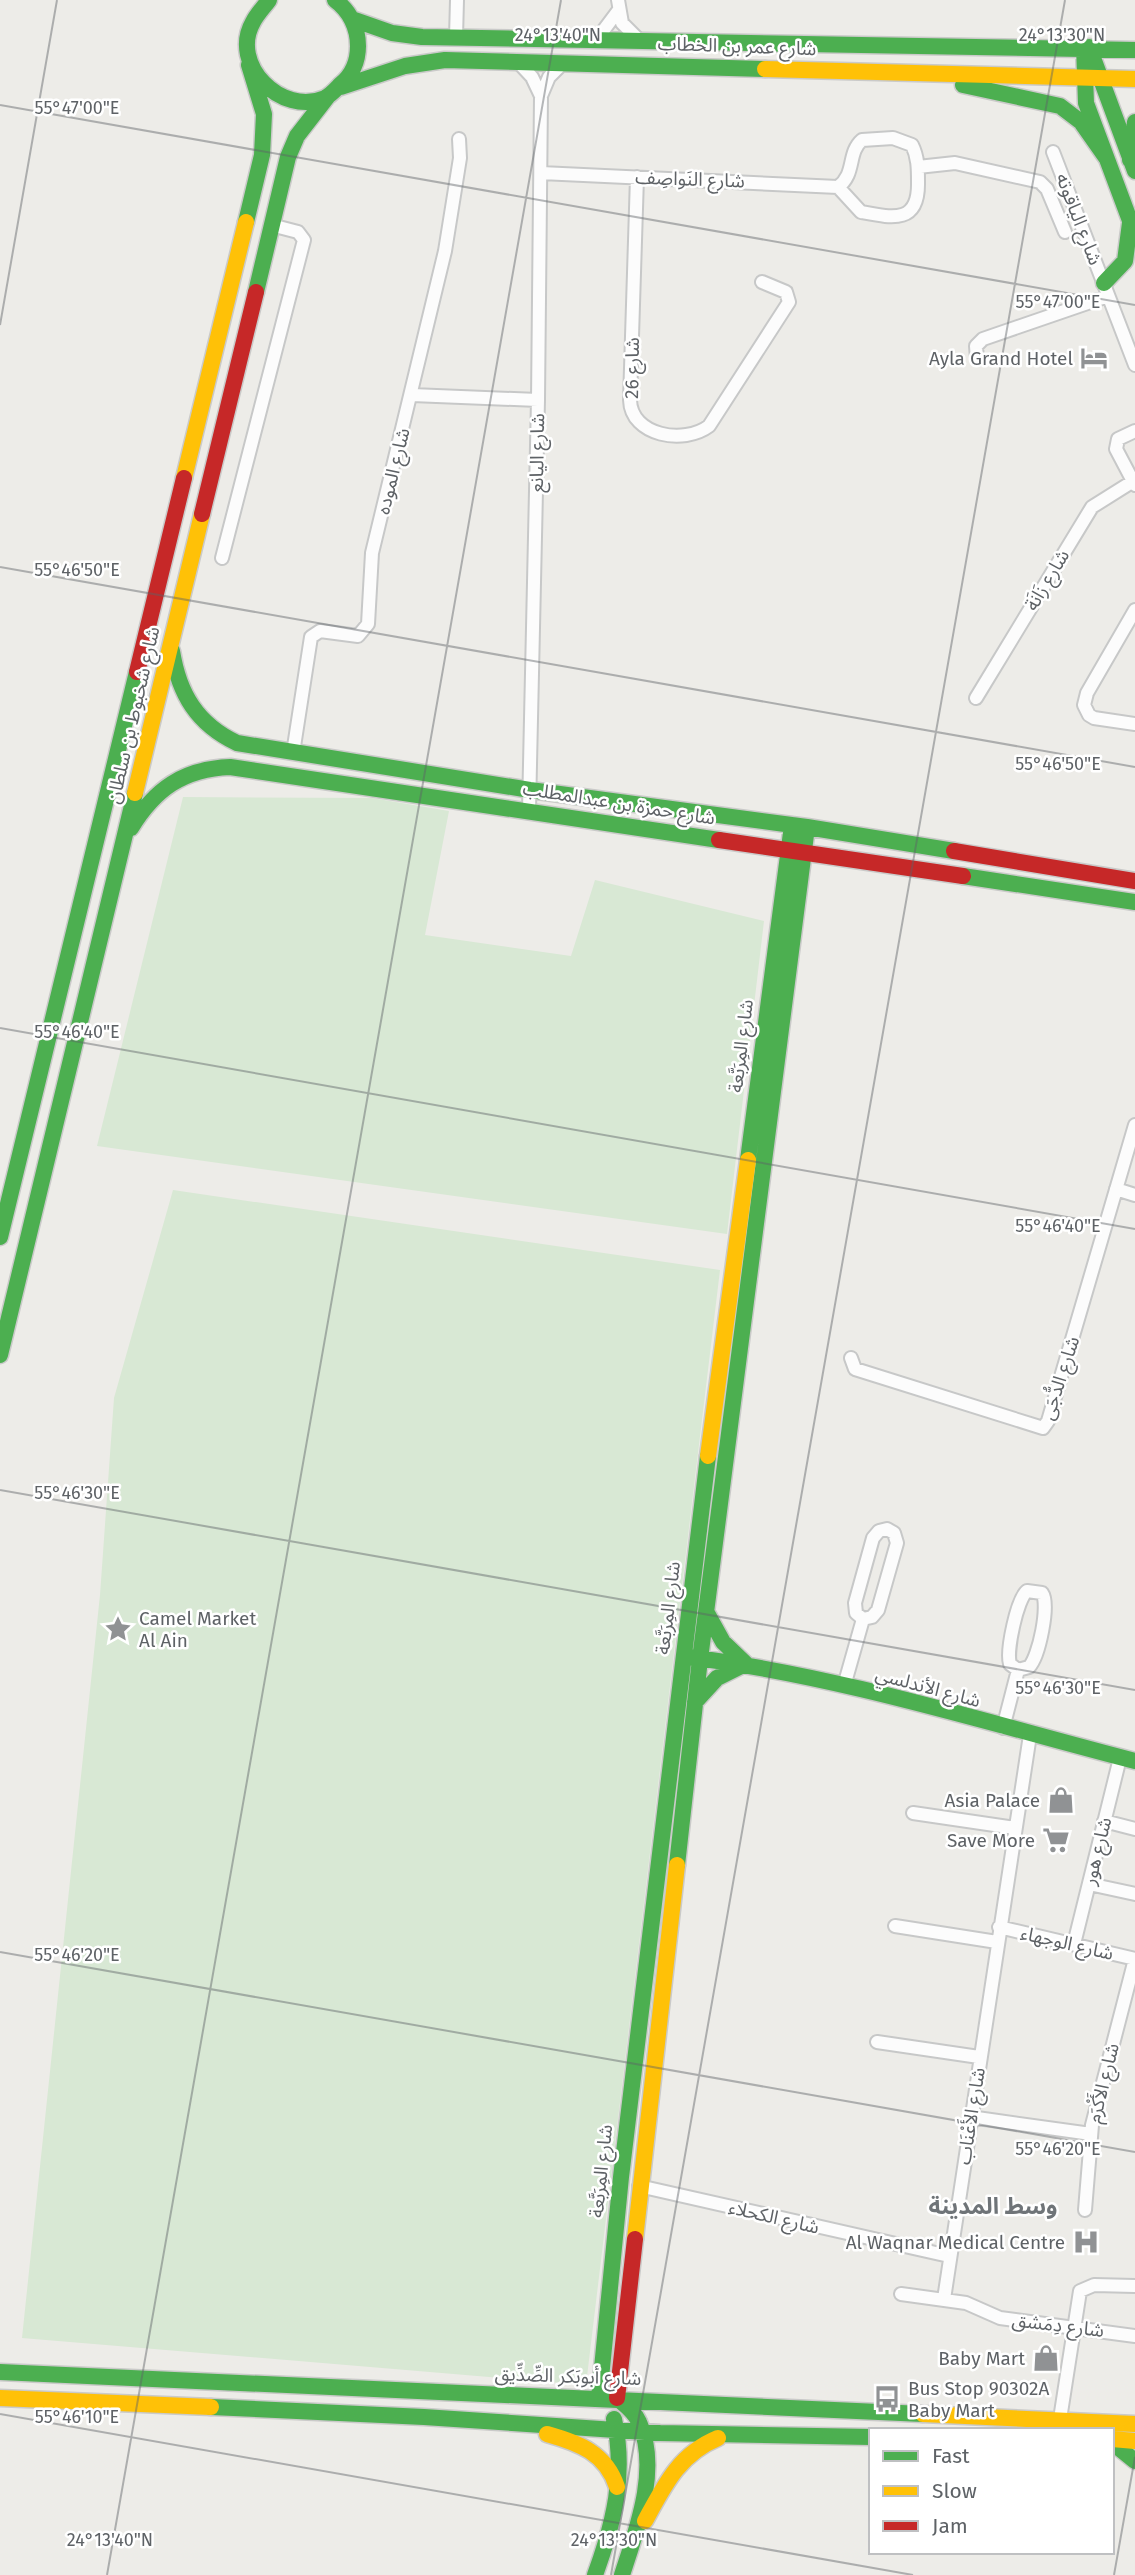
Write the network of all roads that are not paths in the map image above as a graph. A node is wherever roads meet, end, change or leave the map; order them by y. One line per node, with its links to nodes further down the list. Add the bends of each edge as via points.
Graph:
1 (335, 0): 5 (main road)
2 (457, 0): 6 (street)
3 (263, 4): 14 (main road, شارع شخبوط بن سلطان, via 249,28)
4 (618, 6): 7 (street); 8 (street, via 622,23)
5 (352, 19): 6 (main road, شارع عمر بن الخطاب, via 392,33); 19 (main road, شارع شخبوط بن سلطان, via 358,54 352,72)
6 (456, 37): 7 (main road, شارع عمر بن الخطاب)
7 (597, 39): 8 (main road, شارع عمر بن الخطاب)
8 (638, 39): 9 (main road, شارع عمر بن الخطاب)
9 (1086, 47): 10 (main road, شارع عمر بن الخطاب); 15 (main road); 16 (main road, via 1069,62 968,61); 17 (main road)
10 (1135, 50)
11 (517, 62): 12 (main road, شارع عمر بن الخطاب); 19 (main road, شارع عمر بن الخطاب, via 425,62); 20 (street, via 532,77)
12 (563, 63): 16 (main road, شارع عمر بن الخطاب); 20 (street)
13 (1135, 63): 15 (main road)
14 (249, 65): 19 (main road, شارع عمر بن الخطاب, via 266,88 291,101 310,102); 56 (main road, شارع شخبوط بن سلطان, via 264,114 262,155)
15 (1099, 73): 17 (main road); 18 (main road); 25 (main road)
16 (924, 74): 17 (main road, شارع عمر بن الخطاب); 24 (main road, via 1060,106 1081,122)
17 (1083, 77): 24 (main road, via 1086,103)
18 (1135, 79)
19 (335, 91): 30 (main road, شارع شخبوط بن سلطان, via 297,136)
20 (541, 96): 27 (street, شارع اليانع)
21 (1135, 122): 25 (main road)
22 (459, 139): 37 (street, شارع الموده, via 451,215)
23 (1053, 152): 34 (street, شارع الياقوته)
24 (1107, 159): 31 (main road)
25 (1133, 165)
26 (918, 167): 29 (street, via 907,141 862,140 849,178); 29 (street, via 917,202 908,214 900,216 861,212); 32 (street, via 955,163 1040,182)
27 (541, 173): 28 (street, شارع النَواصِف); 38 (street, شارع اليانع)
28 (637, 177): 29 (street, شارع النَواصِف); 33 (street, شارع 26, via 630,407 640,425 682,435 709,426 789,302 786,292)
29 (838, 187)
30 (271, 225): 41 (street, via 298,232 304,240); 43 (main road, شارع شخبوط بن سلطان)
31 (1132, 227): 34 (main road, via 1125,261)
32 (1065, 232)
33 (762, 282)
34 (1106, 289): 35 (street, via 983,339 976,346); 36 (street, شارع الياقوته)
35 (977, 359)
36 (1135, 365)
37 (412, 395): 38 (street); 46 (street, شارع الموده, via 372,553 367,629 358,636 320,631 311,637)
38 (538, 400): 47 (street, شارع اليانع)
39 (1135, 431): 40 (street, via 1116,443)
40 (1134, 482): 44 (street, شارع زَانَة, via 1092,507)
41 (222, 558)
42 (1135, 610): 45 (street, via 1087,692 1084,705 1094,718)
43 (171, 646): 46 (main road, شارع حمزة بن عبدالمطلب, via 179,690 214,732 237,743); 49 (main road, شارع شخبوط بن سلطان)
44 (976, 698)
45 (1135, 724)
46 (293, 753): 47 (main road, شارع حمزة بن عبدالمطلب)
47 (530, 790): 48 (street, شارع اليانع); 50 (main road, شارع حمزة بن عبدالمطلب)
48 (528, 810): 49 (main road, شارع حمزة بن عبدالمطلب, via 211,767 173,778 158,790); 50 (main road, شارع حمزة بن عبدالمطلب)
49 (125, 837): 57 (main road, شارع شخبوط بن سلطان)
50 (799, 839): 51 (main road, via 893,853 951,852); 52 (main road, شارع حمزة بن عبدالمطلب); 59 (main road, شارع المِرَبَّعة); 61 (main road, شارع المِرَبَّعة)
51 (1135, 881)
52 (1135, 902)
53 (1135, 1125): 54 (street, شارع الدُّجَى)
54 (1116, 1189): 55 (street); 58 (street, شارع الدُّجَى, via 1043,1428 855,1369)
55 (1135, 1195)
56 (0, 1237)
57 (0, 1355)
58 (851, 1358)
59 (707, 1613): 62 (main road, شارع المِرَبَّعة); 63 (main road, via 723,1642)
60 (863, 1619): 60 (street, شارع الأندلسي, via 875,1616 897,1544 894,1533 887,1529 873,1538 862,1577 855,1606); 65 (street, شارع الأندلسي)
61 (683, 1651): 62 (main road, شارع الأندلسي); 95 (main road, شارع المِرَبَّعة, via 621,2177)
62 (701, 1654): 63 (main road, شارع الأندلسي, via 727,1655); 66 (main road, شارع المِرَبَّعة)
63 (746, 1664): 65 (main road, شارع الأندلسي); 66 (main road, via 717,1678)
64 (1018, 1670): 64 (street, شارع الأندلسي, via 1029,1667 1035,1658 1046,1605 1037,1591 1027,1591 1020,1599 1008,1658); 67 (street, شارع الأندلسي)
65 (844, 1686): 67 (main road, شارع الأندلسي)
66 (695, 1702): 85 (main road, شارع المِرَبَّعة)
67 (1003, 1728): 68 (main road, شارع الأندلسي)
68 (1030, 1735): 69 (main road, شارع الأندلسي); 72 (street, شارع الأَعْنَاب)
69 (1127, 1759): 71 (street, شارع هور)
70 (913, 1813): 72 (street)
71 (1104, 1821): 73 (street); 74 (street, شارع هور)
72 (1015, 1828): 77 (street, شارع الأَعْنَاب)
73 (1135, 1829)
74 (1089, 1884): 75 (street); 79 (street, شارع هور)
75 (1135, 1894)
76 (895, 1926): 78 (street)
77 (999, 1927): 78 (street, شارع الأَعْنَاب); 79 (street, شارع الوجهاء)
78 (997, 1942): 82 (street, شارع الأَعْنَاب)
79 (1074, 1944): 80 (street, شارع الوجهاء)
80 (1135, 1959): 84 (street, شارع الأَكْرَم)
81 (877, 2042): 82 (street, شارع الأَعْنَاب)
82 (979, 2057): 83 (street, شارع الأَعْنَاب)
83 (970, 2117): 84 (street); 87 (street, شارع الأَعْنَاب)
84 (1091, 2134): 86 (street, شارع الأَكْرَم)
85 (639, 2186): 87 (street, شارع الكحلاء); 95 (main road, شارع المِرَبَّعة)
86 (1085, 2210)
87 (949, 2256): 90 (street, شارع الأَعْنَاب)
88 (1135, 2286): 91 (street, via 1083,2288)
89 (901, 2294): 90 (street, شارع دِمَشق)
90 (944, 2299): 91 (street, شارع دِمَشق, via 1000,2318)
91 (1073, 2326): 92 (street, شارع دِمَشق); 97 (street)
92 (1135, 2336)
93 (0, 2372): 95 (main road, شارع أبوبَكر الصِّدِّيق)
94 (0, 2398): 98 (main road)
95 (608, 2400): 96 (main road, شارع أبوبَكر الصِّدِّيق); 98 (main road, via 586,2412 513,2413); 101 (main road); 102 (main road)
96 (820, 2410): 97 (main road, شارع أبوبَكر الصِّدِّيق); 101 (main road, via 784,2419 661,2414)
97 (1060, 2419): 100 (main road, شارع أبوبَكر الصِّدِّيق)
98 (489, 2421): 99 (main road)
99 (512, 2423): 102 (main road); 109 (main road, via 599,2454 615,2477)
100 (1135, 2424)
101 (641, 2425): 102 (main road); 103 (main road); 110 (main road, via 643,2489)
102 (617, 2430): 109 (main road, via 622,2454)
103 (726, 2435): 104 (main road); 110 (main road, via 685,2456)
104 (869, 2437)
105 (1135, 2441): 106 (main road)
106 (1114, 2445): 107 (main road); 108 (main road)
107 (1135, 2453)
108 (1135, 2461)
109 (619, 2496): 111 (main road)
110 (634, 2538): 112 (main road)
111 (595, 2575)
112 (622, 2575)

